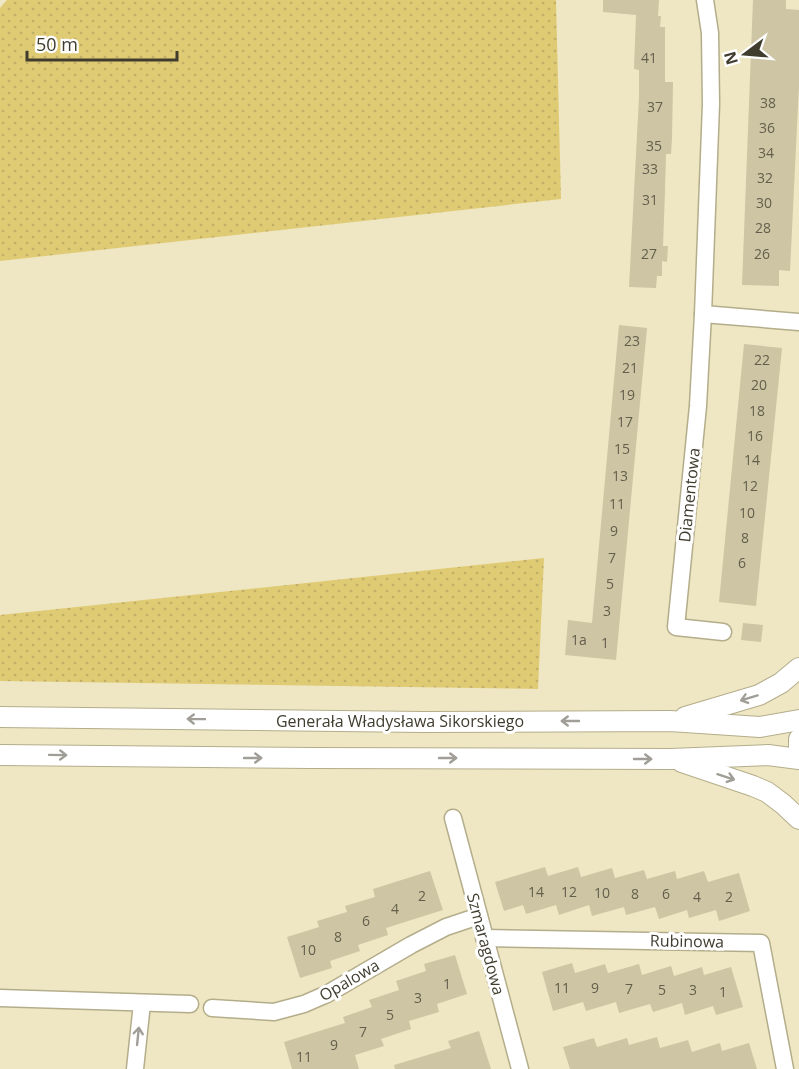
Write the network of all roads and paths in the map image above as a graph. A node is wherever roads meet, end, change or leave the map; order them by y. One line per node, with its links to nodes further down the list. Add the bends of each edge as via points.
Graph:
1 (705, 0): 2 (street, Diamentowa, via 710,33 711,104)
2 (703, 314): 3 (street); 4 (street, Diamentowa, via 698,406 675,627)
3 (799, 322)
4 (723, 632)
5 (799, 668): 8 (street, one-way to 8, via 759,695)
6 (0, 717): 8 (street, Generała Władysława Sikorskiego, one-way to 6)
7 (799, 720): 8 (street, Generała Władysława Sikorskiego, via 760,727)
8 (670, 721)
9 (799, 739): 10 (street)
10 (799, 749)
11 (0, 755): 12 (street, one-way to 12)
12 (670, 759): 13 (street, via 768,755); 15 (street, one-way to 15, via 767,792)
13 (799, 759)
14 (453, 818): 16 (street, Szmaragdowa)
15 (799, 819)
16 (479, 916): 17 (street, Szmaragdowa); 21 (street, Opalowa, via 446,927 304,1005 274,1012)
17 (484, 938): 23 (street, Szmaragdowa); 24 (street, Rubinowa, via 761,942)
18 (0, 998): 19 (street)
19 (142, 1003): 20 (street); 22 (street, one-way to 19)
20 (190, 1004)
21 (212, 1008)
22 (135, 1069)
23 (520, 1069)
24 (785, 1069)

